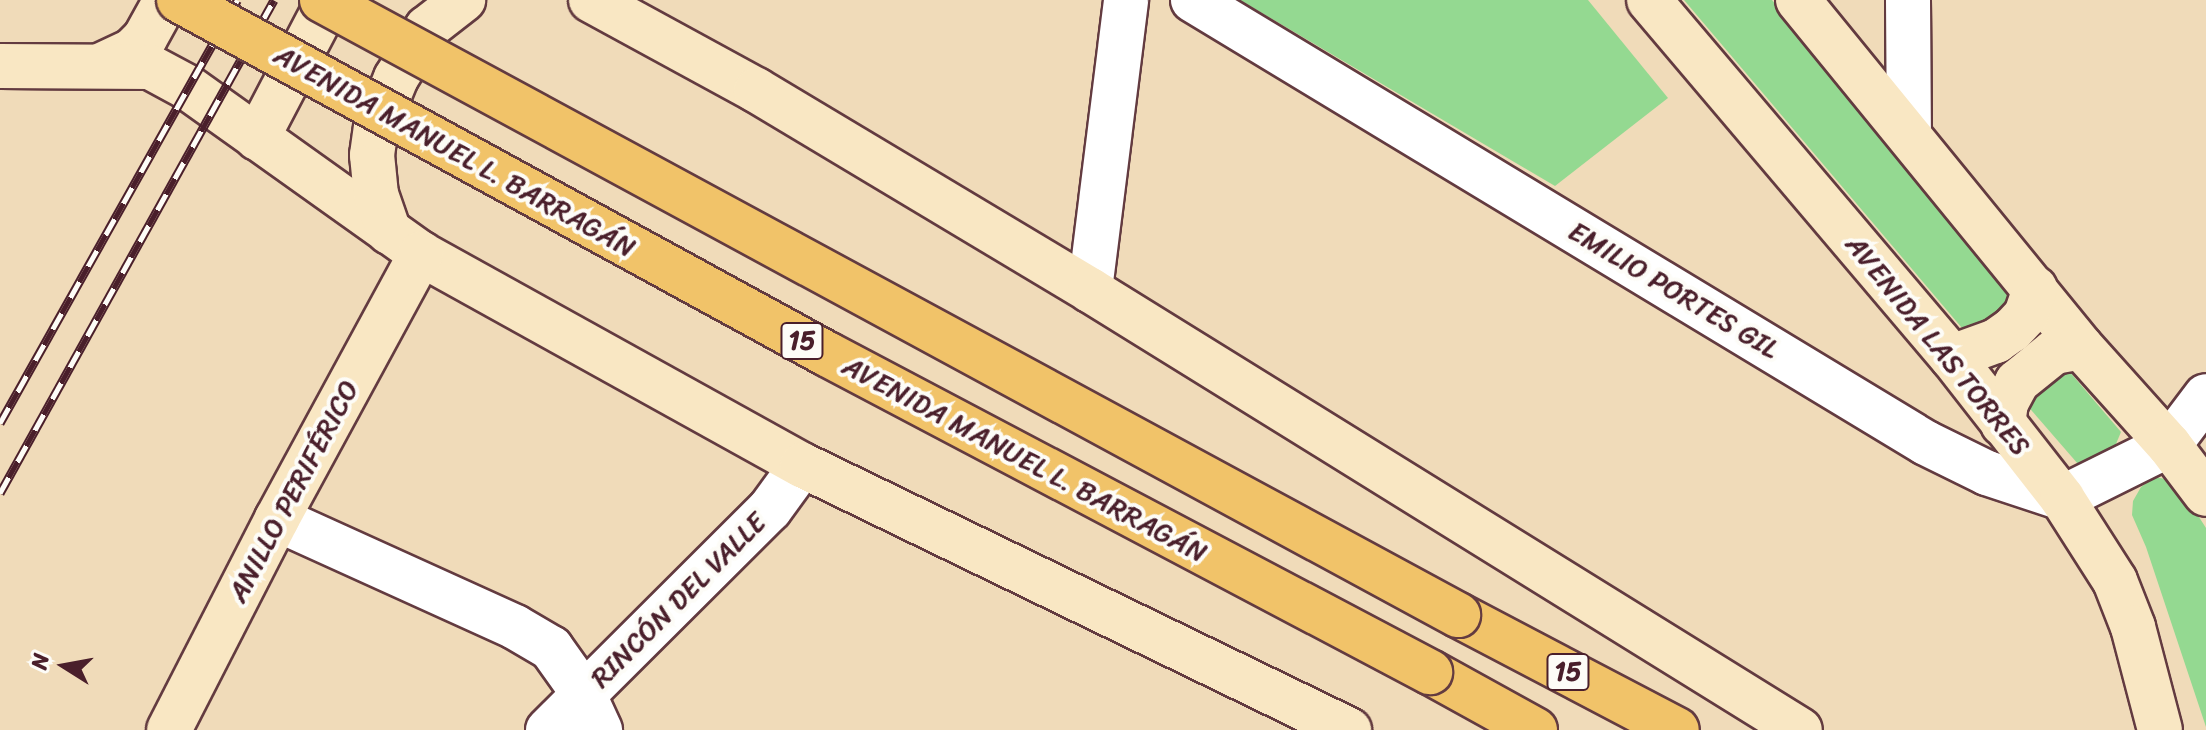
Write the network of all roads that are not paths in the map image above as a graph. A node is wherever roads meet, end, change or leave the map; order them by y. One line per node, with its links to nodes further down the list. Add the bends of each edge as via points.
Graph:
1 (166, 0): 13 (street, via 145,38 132,51)
2 (179, 0): 34 (highway, AVENIDA MANUEL L. BARRAGÁN / 15, bridge, via 813,347)
3 (186, 0): 15 (street)
4 (322, 0): 35 (highway, 15, bridge)
5 (329, 0): 17 (street)
6 (463, 0): 18 (street, via 427,28 396,78 376,127 376,195)
7 (591, 0): 20 (street, via 756,90)
8 (1126, 0): 20 (street)
9 (1193, 0): 28 (street, EMILIO PORTES GIL, via 1926,443 1987,473)
10 (1649, 0): 22 (street, AVENIDA LAS TORRES)
11 (1798, 0): 16 (street)
12 (1908, 0): 16 (street)
13 (102, 65): 14 (street); 15 (street)
14 (0, 66)
15 (150, 67): 17 (street)
16 (1909, 133): 19 (street)
17 (257, 138): 18 (street)
18 (405, 243): 26 (street); 29 (street, ANILLO PERIFÉRICO)
19 (2035, 289): 21 (street); 22 (street, via 2026,315 2012,330)
20 (1090, 290): 36 (street)
21 (2081, 347): 24 (street, via 2054,352 2017,382); 25 (street)
22 (1952, 357): 24 (street, AVENIDA LAS TORRES)
23 (2206, 396): 25 (street)
24 (2003, 424): 28 (street, AVENIDA LAS TORRES)
25 (2169, 445): 27 (street); 28 (street)
26 (802, 465): 30 (street, RINCÓN DEL VALLE, via 770,509); 33 (street)
27 (2206, 494)
28 (2062, 498): 37 (street, AVENIDA LAS TORRES, via 2115,581)
29 (277, 519): 30 (street, via 551,648); 31 (street, ANILLO PERIFÉRICO)
30 (591, 712): 32 (street, RINCÓN DEL VALLE)
31 (169, 730)
32 (548, 730)
33 (1349, 730)
34 (1535, 730)
35 (1677, 730)
36 (1800, 730)
37 (2160, 730)

